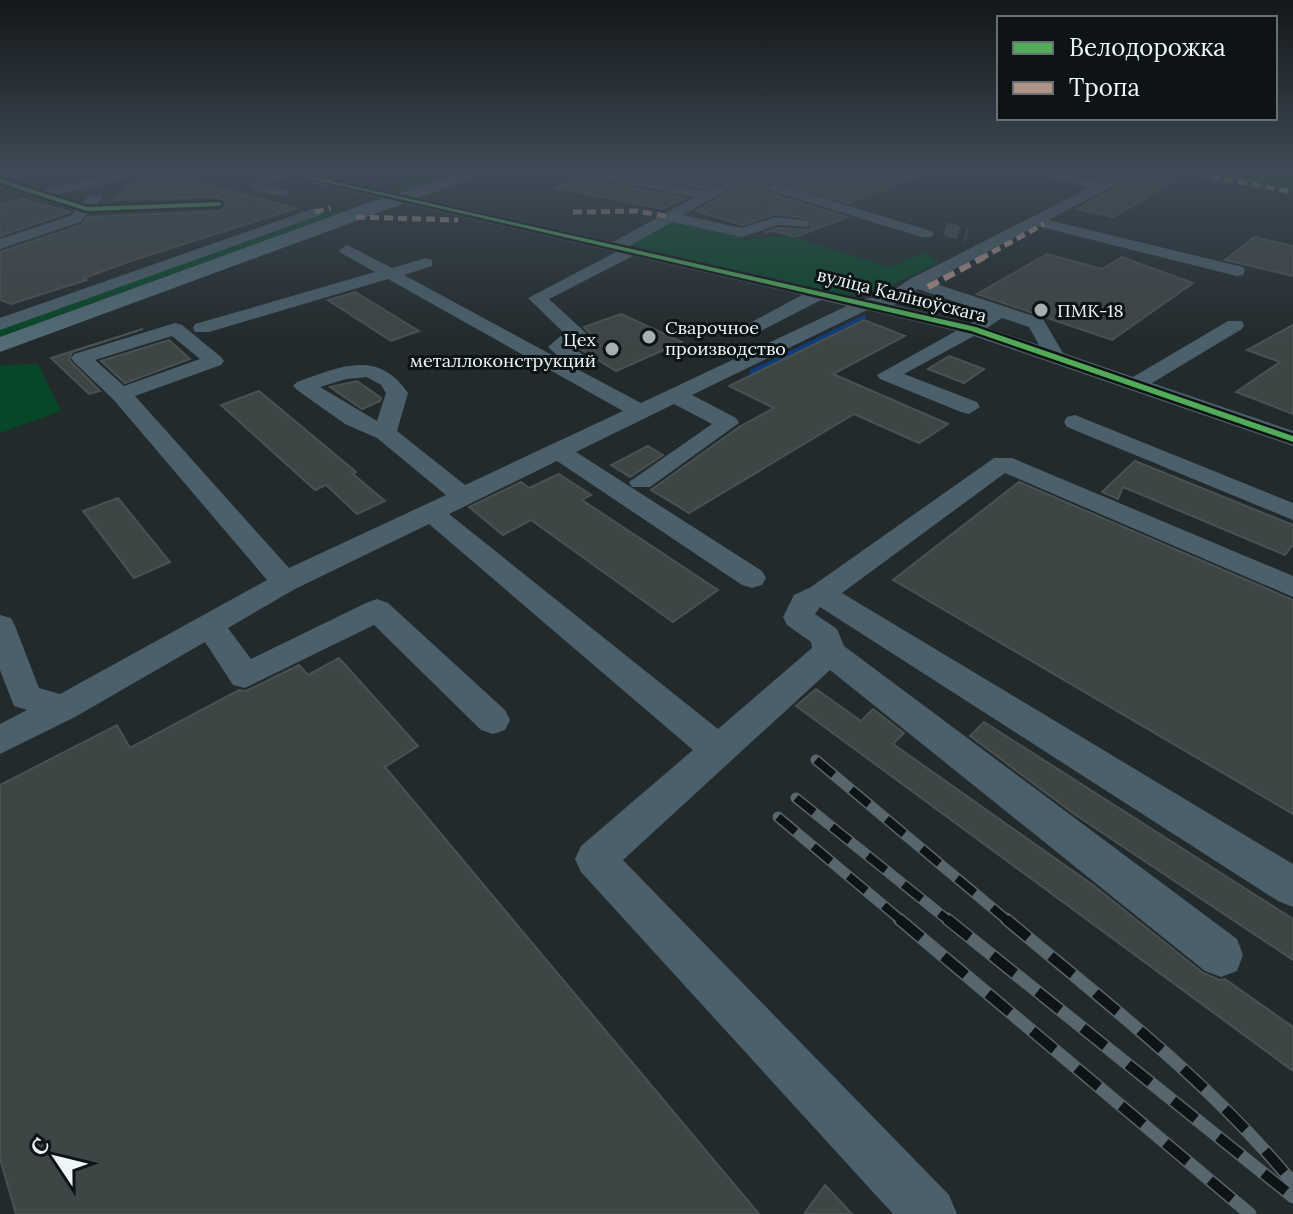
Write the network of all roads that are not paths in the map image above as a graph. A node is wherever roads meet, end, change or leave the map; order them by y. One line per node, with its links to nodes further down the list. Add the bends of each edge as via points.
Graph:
1 (55, 228): 13 (street)
2 (271, 228): 24 (street)
3 (319, 228): 29 (main road)
4 (529, 228): 15 (street, вуліца Каліноўскага)
5 (655, 228): 15 (street)
6 (718, 228): 7 (street, via 742,233)
7 (757, 228)
8 (907, 228): 14 (street, via 926,234)
9 (1022, 228): 12 (street)
10 (1061, 228): 18 (street)
11 (967, 235): 12 (street)
12 (995, 243): 20 (street)
13 (0, 244)
14 (902, 244)
15 (623, 249): 21 (street, вуліца Каліноўскага); 31 (street, via 537,298 576,333 558,347 581,361)
16 (347, 250): 19 (street)
17 (426, 263): 19 (street)
18 (1237, 271)
19 (390, 274): 26 (street); 31 (street)
20 (916, 283): 22 (street, via 890,301); 23 (street)
21 (820, 293): 22 (street, вуліца Каліноўскага); 27 (street)
22 (867, 303): 28 (street, вуліца Каліноўскага); 34 (street, вуліца Каліноўскага)
23 (999, 311): 28 (street); 30 (street, via 1036,323)
24 (0, 324)
25 (1235, 325): 32 (street)
26 (202, 328)
27 (753, 329)
28 (973, 329): 30 (street, вуліца Каліноўскага); 35 (street, via 887,375)
29 (0, 345)
30 (1054, 355): 32 (street, вуліца Каліноўскага)
31 (563, 369): 36 (street)
32 (1136, 384): 39 (street, вуліца Каліноўскага)
33 (121, 394): 33 (street, via 200,366 214,361 175,329 81,358); 46 (street)
34 (674, 395): 36 (street, вуліца Каліноўскага); 41 (street, via 728,423)
35 (969, 407)
36 (639, 411): 40 (street, вуліца Каліноўскага)
37 (1075, 422): 43 (street)
38 (385, 433): 42 (street)
39 (1293, 439)
40 (558, 451): 42 (street, вуліца Каліноўскага); 45 (street)
41 (641, 482)
42 (464, 497): 44 (street, вуліца Каліноўскага)
43 (1293, 512)
44 (432, 513): 46 (street, вуліца Каліноўскага); 55 (street)
45 (752, 578)
46 (285, 582): 49 (street, вуліца Каліноўскага)
47 (1293, 587): 48 (street, via 1003,463)
48 (821, 594): 51 (street, via 805,602 798,617 826,637); 56 (street)
49 (208, 623): 52 (street, вуліца Каліноўскага); 53 (street, via 245,676 377,610)
50 (0, 626): 52 (street, via 26,697)
51 (829, 652): 55 (street); 57 (street)
52 (63, 708): 54 (street, вуліца Каліноўскага)
53 (493, 720)
54 (0, 740)
55 (718, 750): 58 (street, via 595,859)
56 (1293, 887)
57 (1221, 955)
58 (930, 1214)

